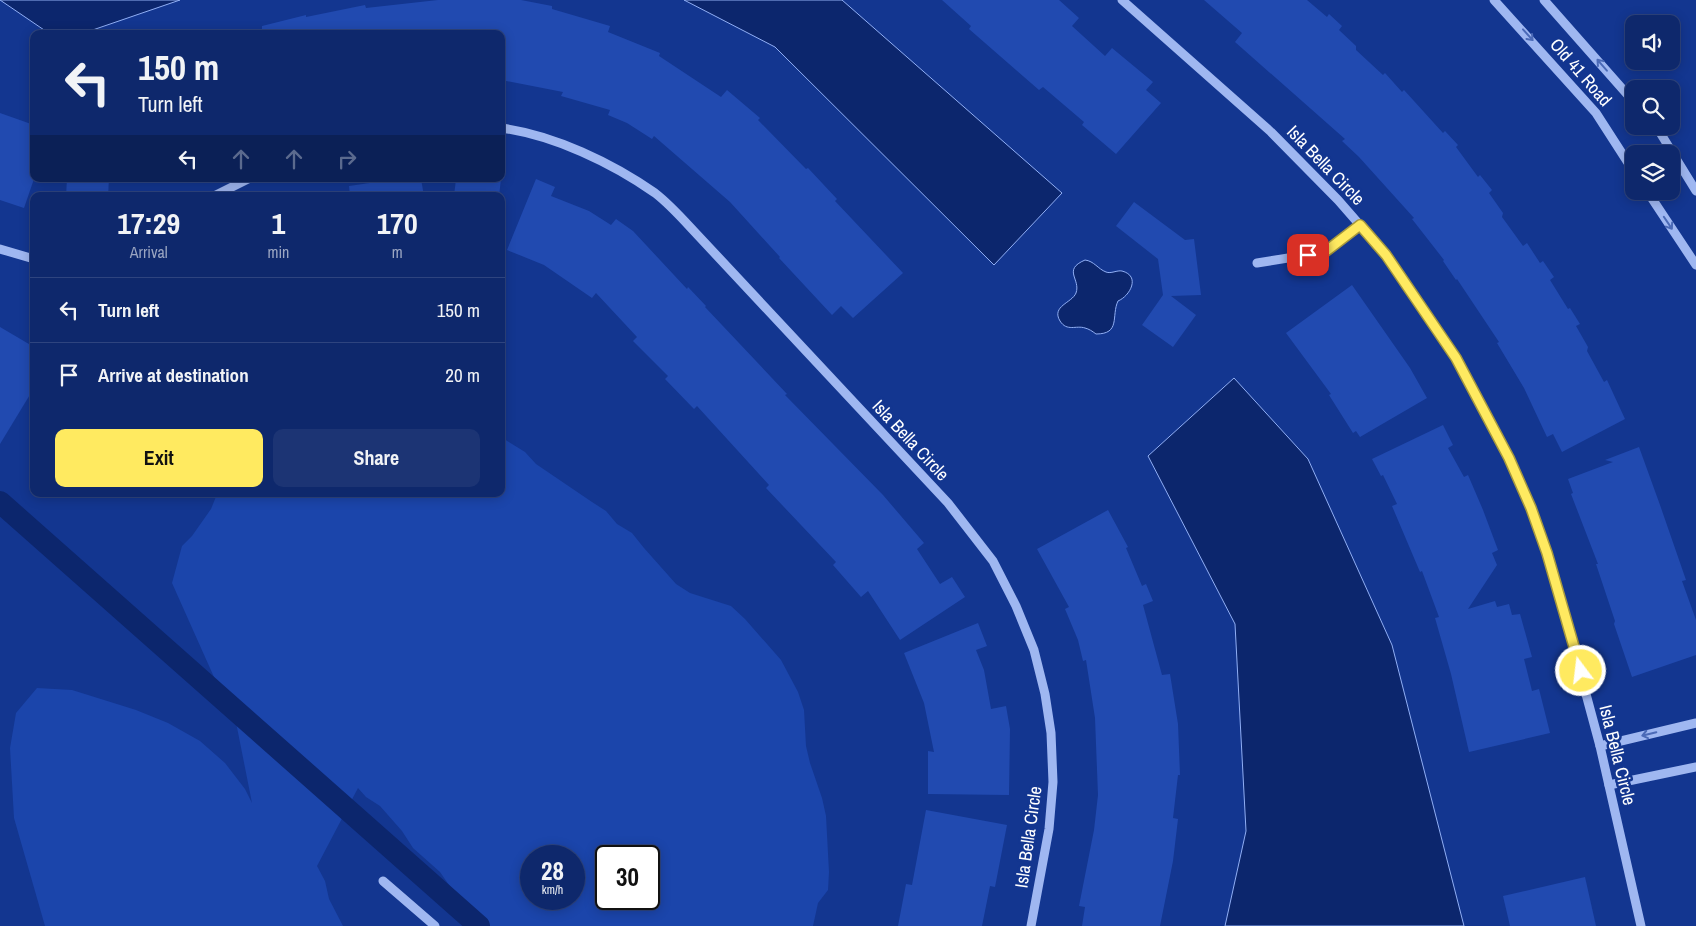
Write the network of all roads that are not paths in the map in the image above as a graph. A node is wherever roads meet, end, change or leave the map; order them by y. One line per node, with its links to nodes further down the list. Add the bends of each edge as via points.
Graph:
1 (1122, 0): 12 (street, Isla Bella Circle, via 1271,132)
2 (1494, 0): 7 (street, Old 41 Road, one-way to 7, via 1596,113)
3 (1544, 0): 4 (street, Old 41 Road, one-way to 3)
4 (1625, 92)
5 (505, 129): 23 (street, Isla Bella Circle, via 589,154 657,194 948,503 993,561 1034,650 1051,734 1053,782 1049,829)
6 (1662, 135): 9 (street)
7 (1625, 158)
8 (242, 182): 10 (street)
9 (1696, 191)
10 (222, 192)
11 (1653, 200): 16 (street, one-way to 16)
12 (1360, 225): 15 (street, via 1325,252); 18 (street, Isla Bella Circle, via 1386,255 1456,358 1509,458 1552,568)
13 (0, 249): 14 (street)
14 (30, 259)
15 (1257, 263)
16 (1696, 265)
17 (1696, 723): 18 (street, one-way to 18)
18 (1600, 746): 20 (street, Isla Bella Circle)
19 (1696, 767): 20 (street)
20 (1609, 785): 24 (street, Isla Bella Circle)
21 (383, 881): 22 (street)
22 (433, 925)
23 (1031, 926)
24 (1641, 926)

